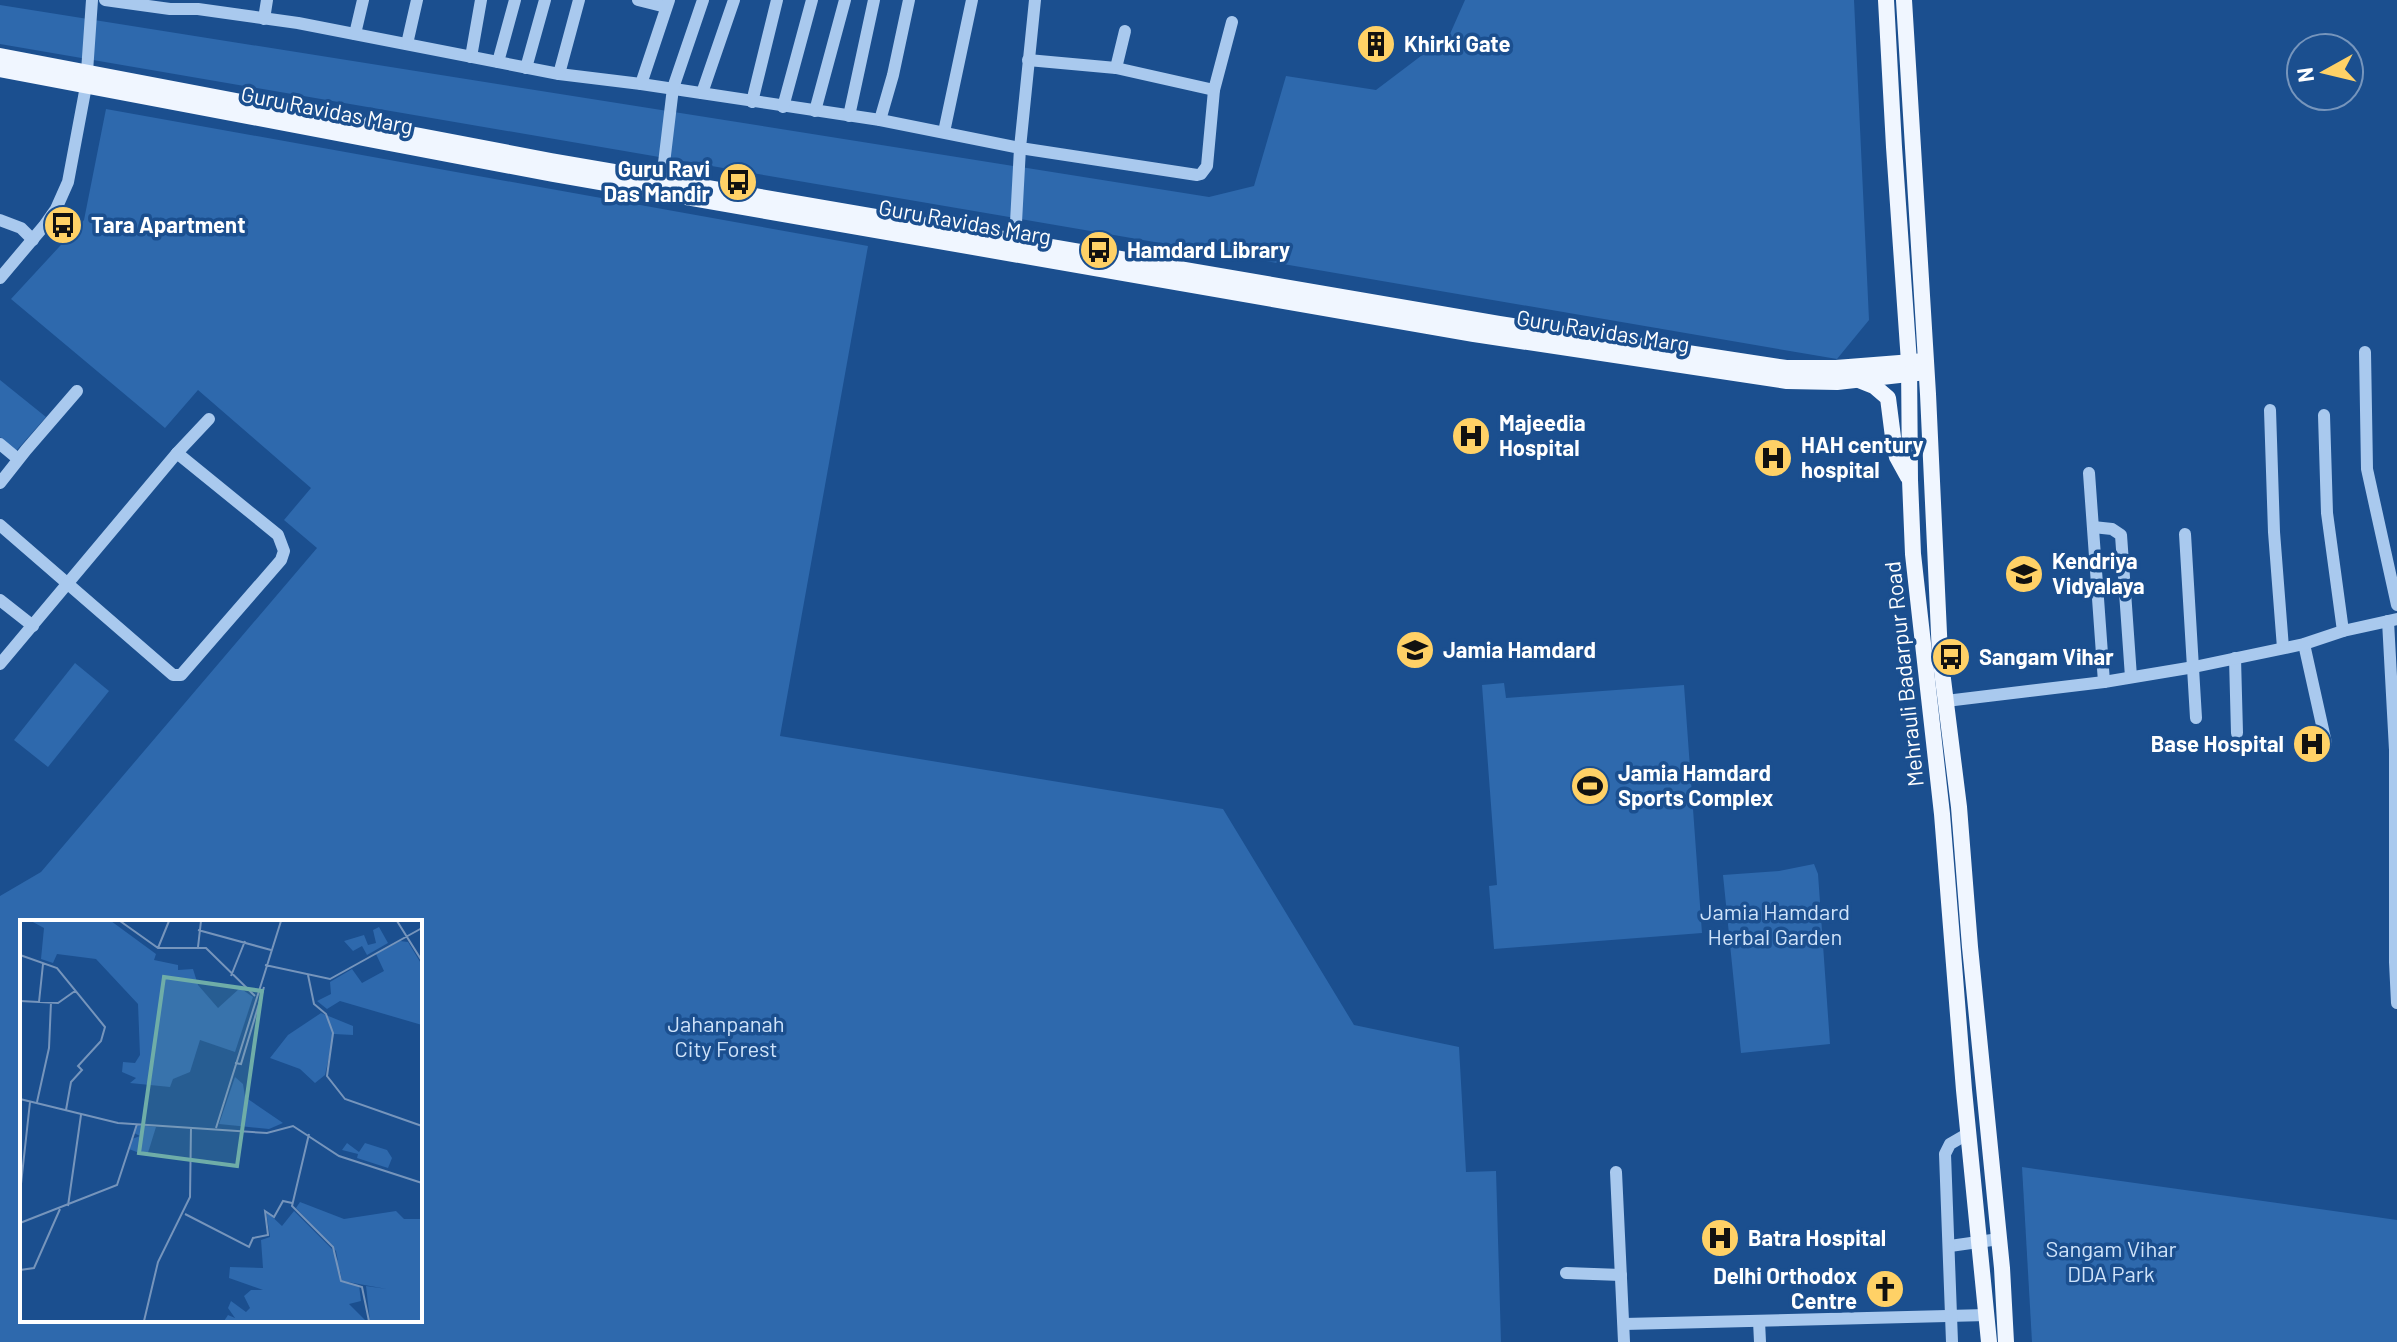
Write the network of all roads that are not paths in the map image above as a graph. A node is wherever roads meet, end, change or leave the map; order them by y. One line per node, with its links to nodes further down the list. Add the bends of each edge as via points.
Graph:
1 (92, 0): 39 (street)
2 (105, 0): 22 (street)
3 (267, 0): 26 (street)
4 (363, 0): 29 (street)
5 (417, 0): 30 (street)
6 (481, 0): 32 (street)
7 (515, 0): 34 (street)
8 (545, 0): 35 (street)
9 (579, 0): 38 (street)
10 (638, 0): 23 (street)
11 (703, 0): 41 (street)
12 (734, 0): 43 (street)
13 (777, 0): 44 (street)
14 (812, 0): 45 (street)
15 (845, 0): 46 (street)
16 (874, 0): 47 (street)
17 (909, 0): 48 (street)
18 (972, 0): 49 (street)
19 (1035, 0): 33 (street)
20 (1886, 0): 57 (main road, Mehrauli Badarpur Road, via 1894,147)
21 (1904, 0): 57 (main road, Mehrauli Badarpur Road)
22 (133, 2): 24 (street)
23 (668, 3): 40 (street)
24 (170, 5): 25 (street)
25 (198, 5): 26 (street)
26 (264, 19): 29 (street)
27 (1232, 22): 42 (street)
28 (1125, 31): 36 (street)
29 (355, 34): 30 (street)
30 (407, 44): 32 (street)
31 (0, 56): 39 (main road, Guru Ravidas Marg)
32 (471, 57): 34 (street)
33 (1028, 60): 36 (street); 50 (street)
34 (498, 62): 35 (street)
35 (526, 68): 38 (street)
36 (1116, 68): 42 (street)
37 (0, 69): 39 (main road, Guru Ravidas Marg)
38 (559, 74): 40 (street)
39 (86, 79): 51 (main road, Guru Ravidas Marg); 53 (street, via 68,182); 58 (main road, Guru Ravidas Marg, via 553,174 1474,334 1787,381)
40 (641, 84): 41 (street)
41 (673, 88): 43 (street); 51 (street)
42 (1214, 90): 50 (street, via 1207,166 1201,174)
43 (702, 93): 44 (street)
44 (752, 102): 45 (street)
45 (783, 107): 46 (street)
46 (815, 111): 47 (street)
47 (849, 116): 48 (street)
48 (880, 120): 49 (street)
49 (944, 132): 50 (street)
50 (1020, 148): 54 (street)
51 (662, 180): 54 (main road, Guru Ravidas Marg)
52 (0, 220): 53 (street, via 21,228)
53 (33, 240): 55 (street)
54 (1015, 241): 57 (main road, Guru Ravidas Marg, via 1786,368)
55 (0, 278)
56 (2365, 352): 74 (street, via 2367,469)
57 (1917, 368): 58 (main road, Guru Ravidas Marg); 67 (main road, Mehrauli Badarpur Road); 85 (main road, Mehrauli Badarpur Road)
58 (1858, 380): 67 (main road, via 1888,398 1897,457)
59 (77, 391): 65 (street)
60 (2270, 410): 79 (street)
61 (2324, 415): 77 (street, via 2327,513)
62 (209, 419): 64 (street)
63 (0, 444): 65 (street)
64 (177, 453): 72 (street); 72 (street, via 278,535 284,551 281,560 177,676)
65 (18, 459): 68 (street)
66 (2089, 473): 70 (street)
67 (1910, 480): 90 (main road, Mehrauli Badarpur Road, via 1913,554)
68 (0, 483)
69 (0, 525): 72 (street)
70 (2093, 527): 83 (street, via 2121,535); 84 (street)
71 (2185, 534): 82 (street)
72 (69, 583): 76 (street)
73 (0, 600): 76 (street)
74 (2397, 605)
75 (2392, 620): 77 (street); 89 (street)
76 (33, 626): 81 (street)
77 (2343, 631): 78 (street)
78 (2304, 644): 79 (street); 88 (street)
79 (2283, 648): 80 (street)
80 (2235, 658): 82 (street); 87 (street)
81 (0, 664)
82 (2194, 667): 83 (street); 86 (street)
83 (2131, 677): 84 (street)
84 (2104, 682): 85 (street)
85 (1946, 701): 90 (main road, Mehrauli Badarpur Road)
86 (2196, 718)
87 (2237, 733)
88 (2326, 743)
89 (2396, 787): 91 (street)
90 (1949, 799): 92 (main road, Mehrauli Badarpur Road); 94 (main road, Mehrauli Badarpur Road)
91 (2397, 1003)
92 (1969, 1133): 95 (main road, Mehrauli Badarpur Road); 96 (street, via 1950,1144 1945,1154)
93 (1616, 1172): 98 (street)
94 (1999, 1239): 95 (street); 107 (main road, Mehrauli Badarpur Road)
95 (1979, 1243): 96 (street); 100 (main road, Mehrauli Badarpur Road)
96 (1950, 1246): 99 (street)
97 (1566, 1273): 98 (street)
98 (1621, 1275): 102 (street)
99 (1951, 1315): 100 (street); 101 (street); 105 (street)
100 (1987, 1315): 106 (main road, Mehrauli Badarpur Road)
101 (1759, 1321): 102 (street); 104 (street)
102 (1624, 1324): 103 (street)
103 (1624, 1342)
104 (1760, 1342)
105 (1952, 1342)
106 (1989, 1342)
107 (2006, 1342)

